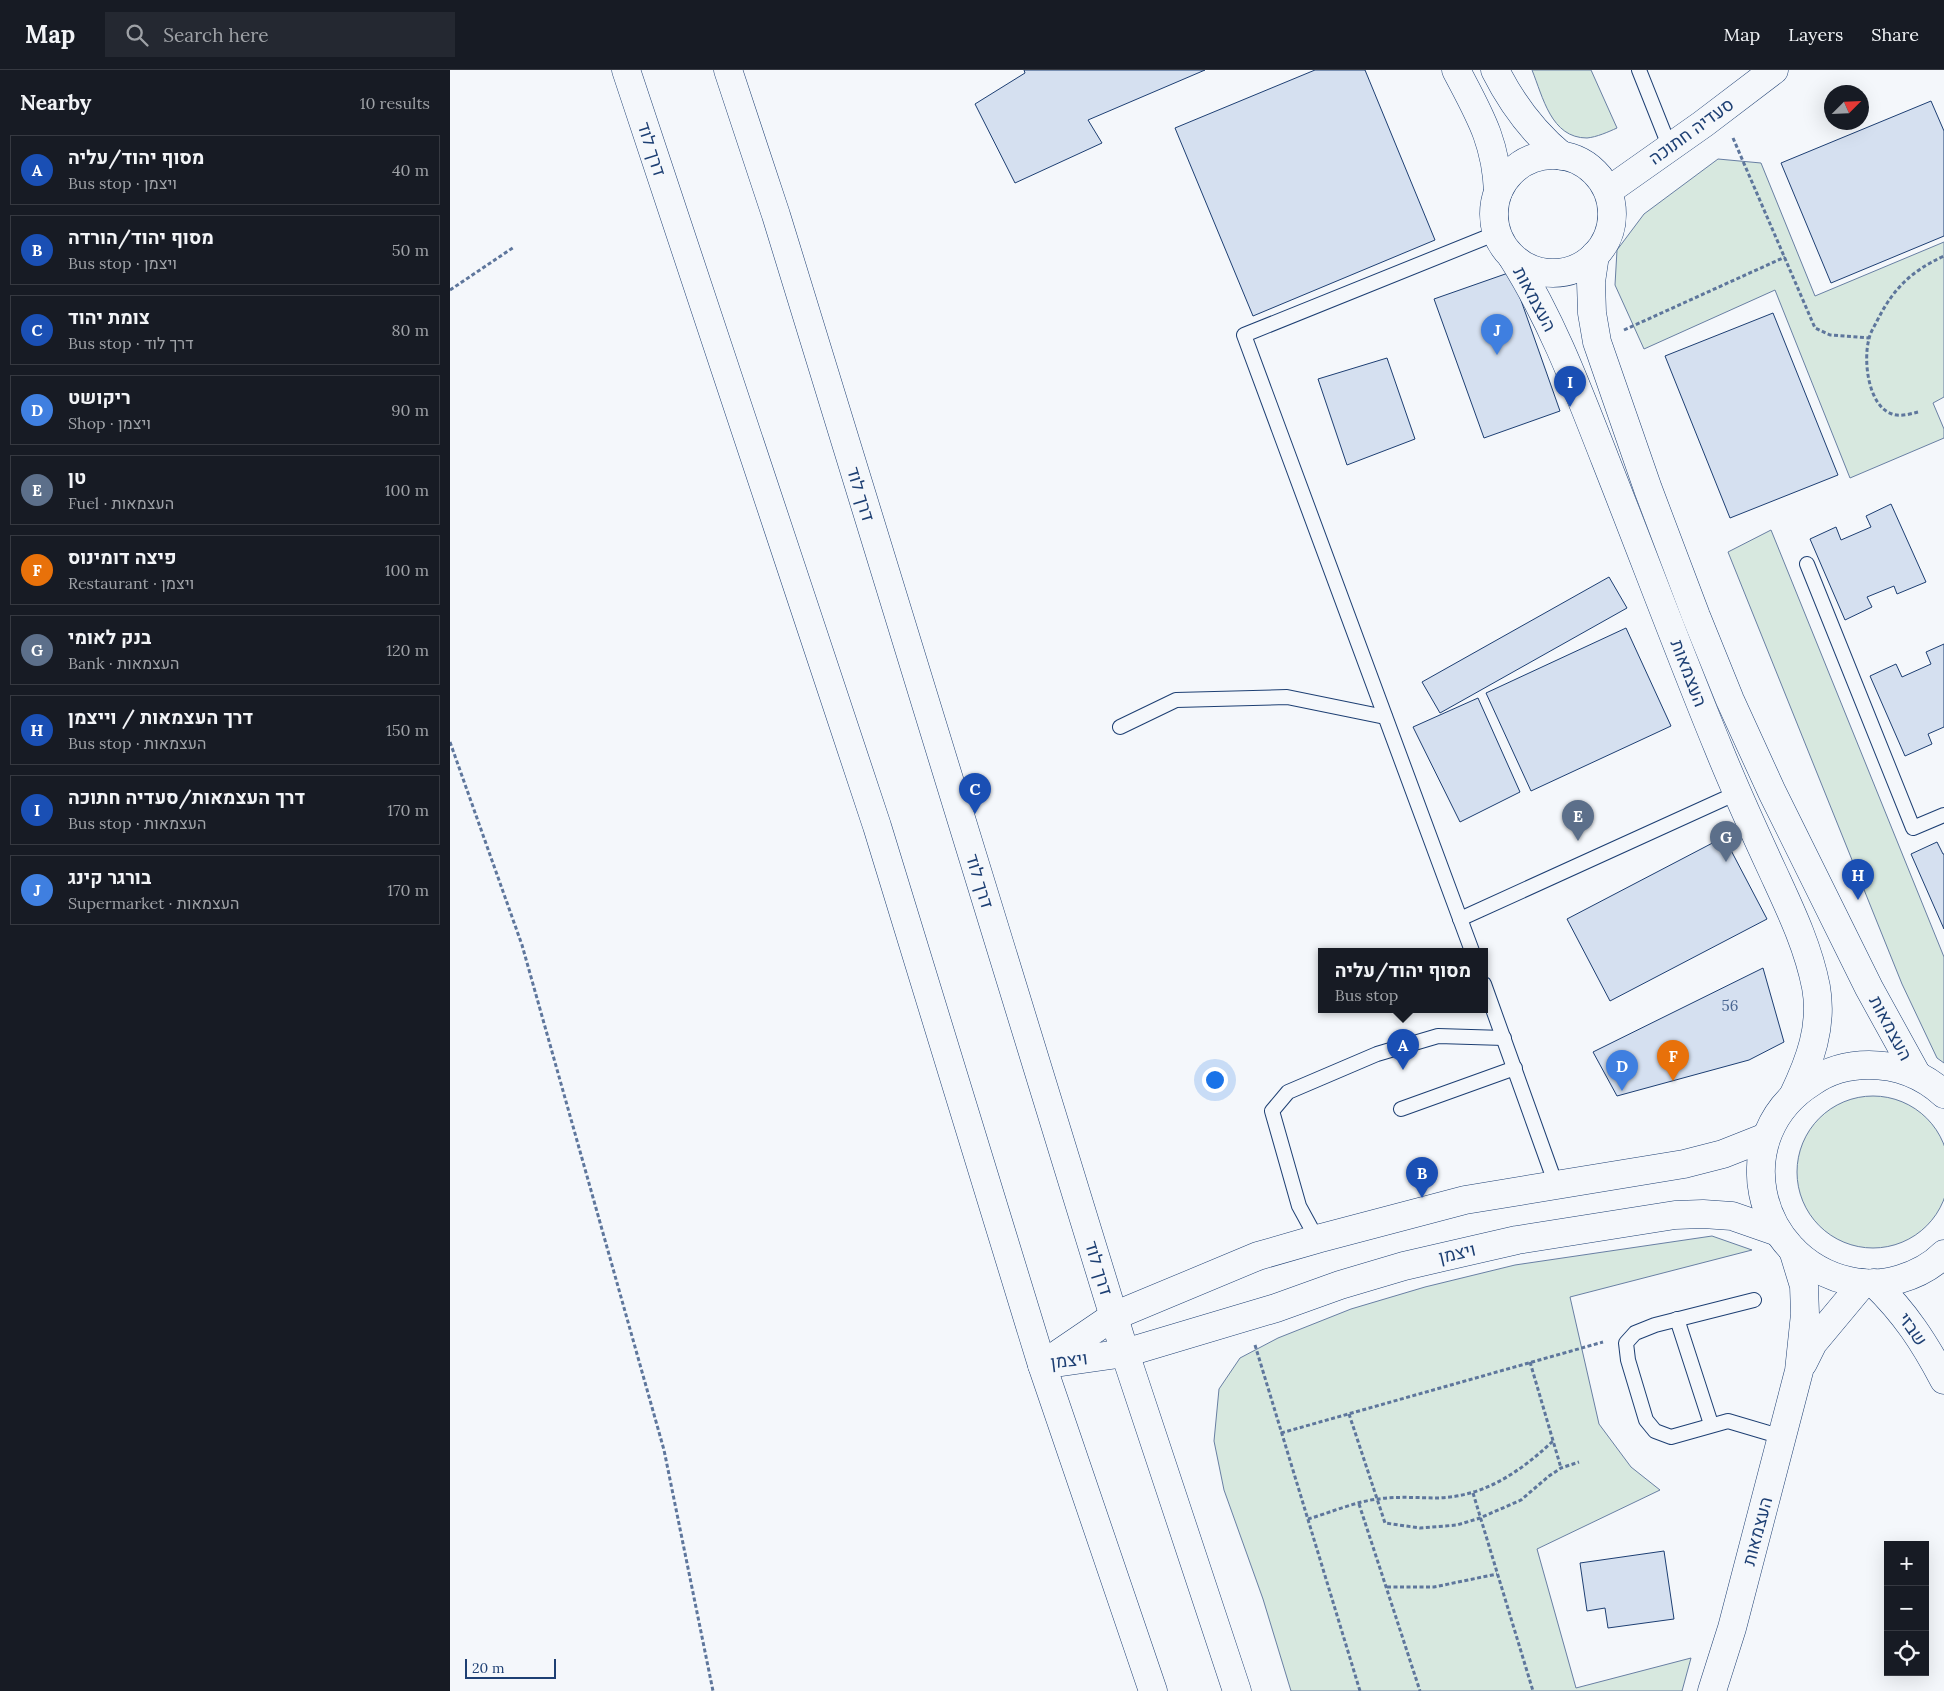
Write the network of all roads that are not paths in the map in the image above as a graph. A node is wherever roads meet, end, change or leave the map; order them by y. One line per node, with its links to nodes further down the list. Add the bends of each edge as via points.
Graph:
1 (626, 70): 38 (street, דרך לוד, via 876,826)
2 (728, 70): 35 (street, דרך לוד, via 776,215)
3 (1456, 70): 10 (street, via 1474,103 1491,146 1497,166)
4 (1495, 70): 8 (street, via 1544,141)
5 (1639, 70): 7 (lane)
6 (1774, 70): 7 (street, סעדיה חתוכה)
7 (1670, 148): 9 (street, סעדיה חתוכה)
8 (1562, 156): 9 (street, via 1590,167); 10 (street, via 1552,154 1532,158 1517,166)
9 (1608, 191): 12 (street, via 1613,214 1610,231 1603,247)
10 (1498, 192): 11 (street, via 1494,205)
11 (1497, 233): 13 (street); 15 (lane, via 1244,335)
12 (1595, 255): 13 (street, via 1590,262 1574,270 1557,274 1540,273); 24 (street, העצמאות, via 1591,282 1597,342 1648,489 1730,700 1865,979)
13 (1512, 257): 17 (street, העצמאות, via 1530,285 1571,373)
14 (1807, 564): 18 (lane, via 1913,828)
15 (1385, 717): 16 (lane, via 1287,697 1176,700); 19 (lane)
16 (1120, 727)
17 (1737, 793): 19 (lane); 26 (street, העצמאות, via 1792,913 1808,955 1816,989 1816,1039)
18 (1944, 815)
19 (1460, 919): 20 (lane)
20 (1471, 948)
21 (1488, 995): 22 (lane)
22 (1504, 1038): 23 (lane); 30 (lane, via 1438,1036 1351,1063 1288,1092 1272,1112 1299,1206)
23 (1515, 1068): 27 (lane); 29 (lane)
24 (1917, 1075): 25 (street); 26 (street, via 1883,1065 1853,1065 1824,1073)
25 (1944, 1094)
26 (1793, 1096): 28 (street, via 1780,1111)
27 (1401, 1109)
28 (1766, 1137): 29 (street, ויצמן, via 1723,1154 1684,1164); 31 (street, via 1760,1164 1762,1192 1770,1219)
29 (1556, 1185): 30 (street, ויצמן, via 1465,1200)
30 (1316, 1239): 35 (street, ויצמן, via 1258,1256)
31 (1785, 1241): 33 (street, via 1809,1265 1837,1278); 37 (street, ויצמן, via 1732,1216 1703,1214 1675,1215 1517,1240 1404,1266); 39 (street, העצמאות, via 1804,1286 1805,1314)
32 (1944, 1254): 33 (street, via 1913,1275 1884,1283)
33 (1869, 1283): 39 (street, העצמאות, via 1813,1343); 40 (street, שבזי, via 1897,1306 1913,1326)
34 (1754, 1300): 36 (lane)
35 (1114, 1316): 37 (street, דרך לוד); 38 (street, ויצמן)
36 (1677, 1319): 41 (lane); 41 (lane, via 1635,1332 1626,1343 1646,1420 1655,1430 1671,1437)
37 (1125, 1353): 38 (street, ויצמן); 44 (street, דרך לוד)
38 (1042, 1365): 43 (street, דרך לוד)
39 (1799, 1371): 42 (street, העצמאות)
40 (1944, 1380)
41 (1711, 1424): 42 (lane, via 1728,1421)
42 (1782, 1437): 45 (street, העצמאות, via 1732,1628)
43 (1154, 1691)
44 (1237, 1691)
45 (1712, 1691)

